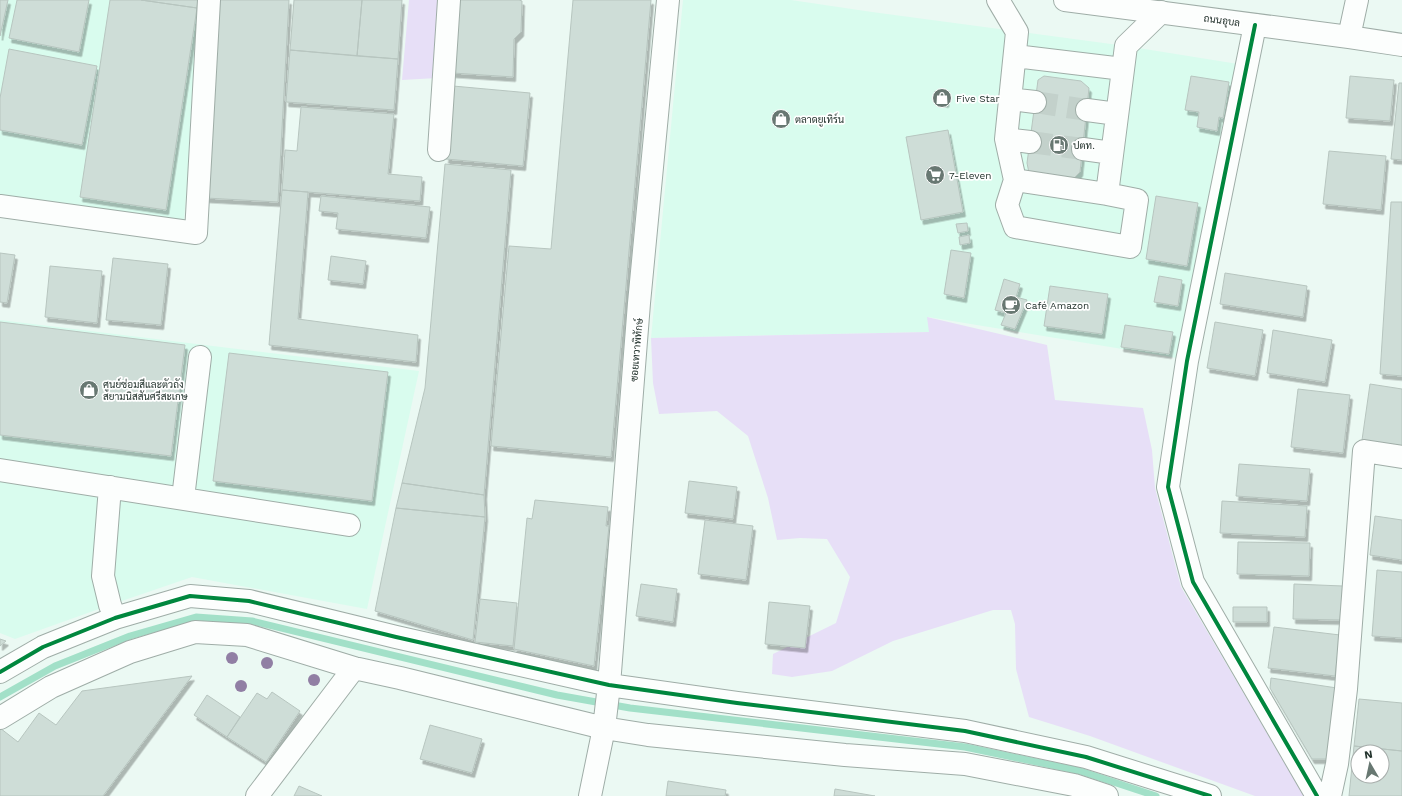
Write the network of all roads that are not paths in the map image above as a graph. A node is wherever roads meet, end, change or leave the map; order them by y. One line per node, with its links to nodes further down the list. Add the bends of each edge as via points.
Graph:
1 (209, 0): 24 (street, via 196,233)
2 (449, 0): 20 (street)
3 (668, 0): 34 (street, ซอยเทวาพิทักษ์, via 639,311)
4 (998, 0): 11 (street, via 1017,32)
5 (1065, 0): 7 (street, ถนนอุบล)
6 (1356, 0): 9 (street)
7 (1162, 12): 8 (street, ถนนอุบล); 12 (street, via 1126,46)
8 (1255, 25): 9 (street, ถนนอุบล); 40 (street, via 1187,362 1168,487 1193,582)
9 (1349, 37): 10 (street, ถนนอุบล)
10 (1402, 46)
11 (1015, 56): 12 (street); 13 (street)
12 (1123, 69): 16 (street)
13 (1010, 99): 14 (street); 17 (street)
14 (1035, 102)
15 (1087, 110): 16 (street)
16 (1117, 114): 21 (street)
17 (1006, 139): 18 (street); 22 (street)
18 (1030, 142)
19 (1083, 149): 21 (street)
20 (439, 150)
21 (1112, 153): 23 (street)
22 (1015, 180): 23 (street); 23 (street, via 1007,205 1015,227 1130,247 1137,200)
23 (1107, 194)
24 (0, 206)
25 (200, 357): 29 (street)
26 (1402, 457): 41 (street, via 1364,451 1346,689 1337,764)
27 (0, 470): 28 (street)
28 (110, 487): 29 (street); 31 (street, via 103,576)
29 (183, 498): 30 (street)
30 (349, 525)
31 (115, 618): 33 (street, via 43,648); 34 (street, via 190,596 249,601 396,637)
32 (354, 668): 34 (street, via 400,678); 35 (street, via 247,635 195,632 130,652 51,686); 36 (street)
33 (0, 672)
34 (607, 708): 37 (street, ซอยเทวาพิทักษ์); 38 (street, via 648,735 965,764 1074,785); 39 (street, via 737,703 965,731 1086,757)
35 (0, 718)
36 (257, 796)
37 (590, 796)
38 (1107, 796)
39 (1210, 796)
40 (1317, 796)
41 (1330, 796)

